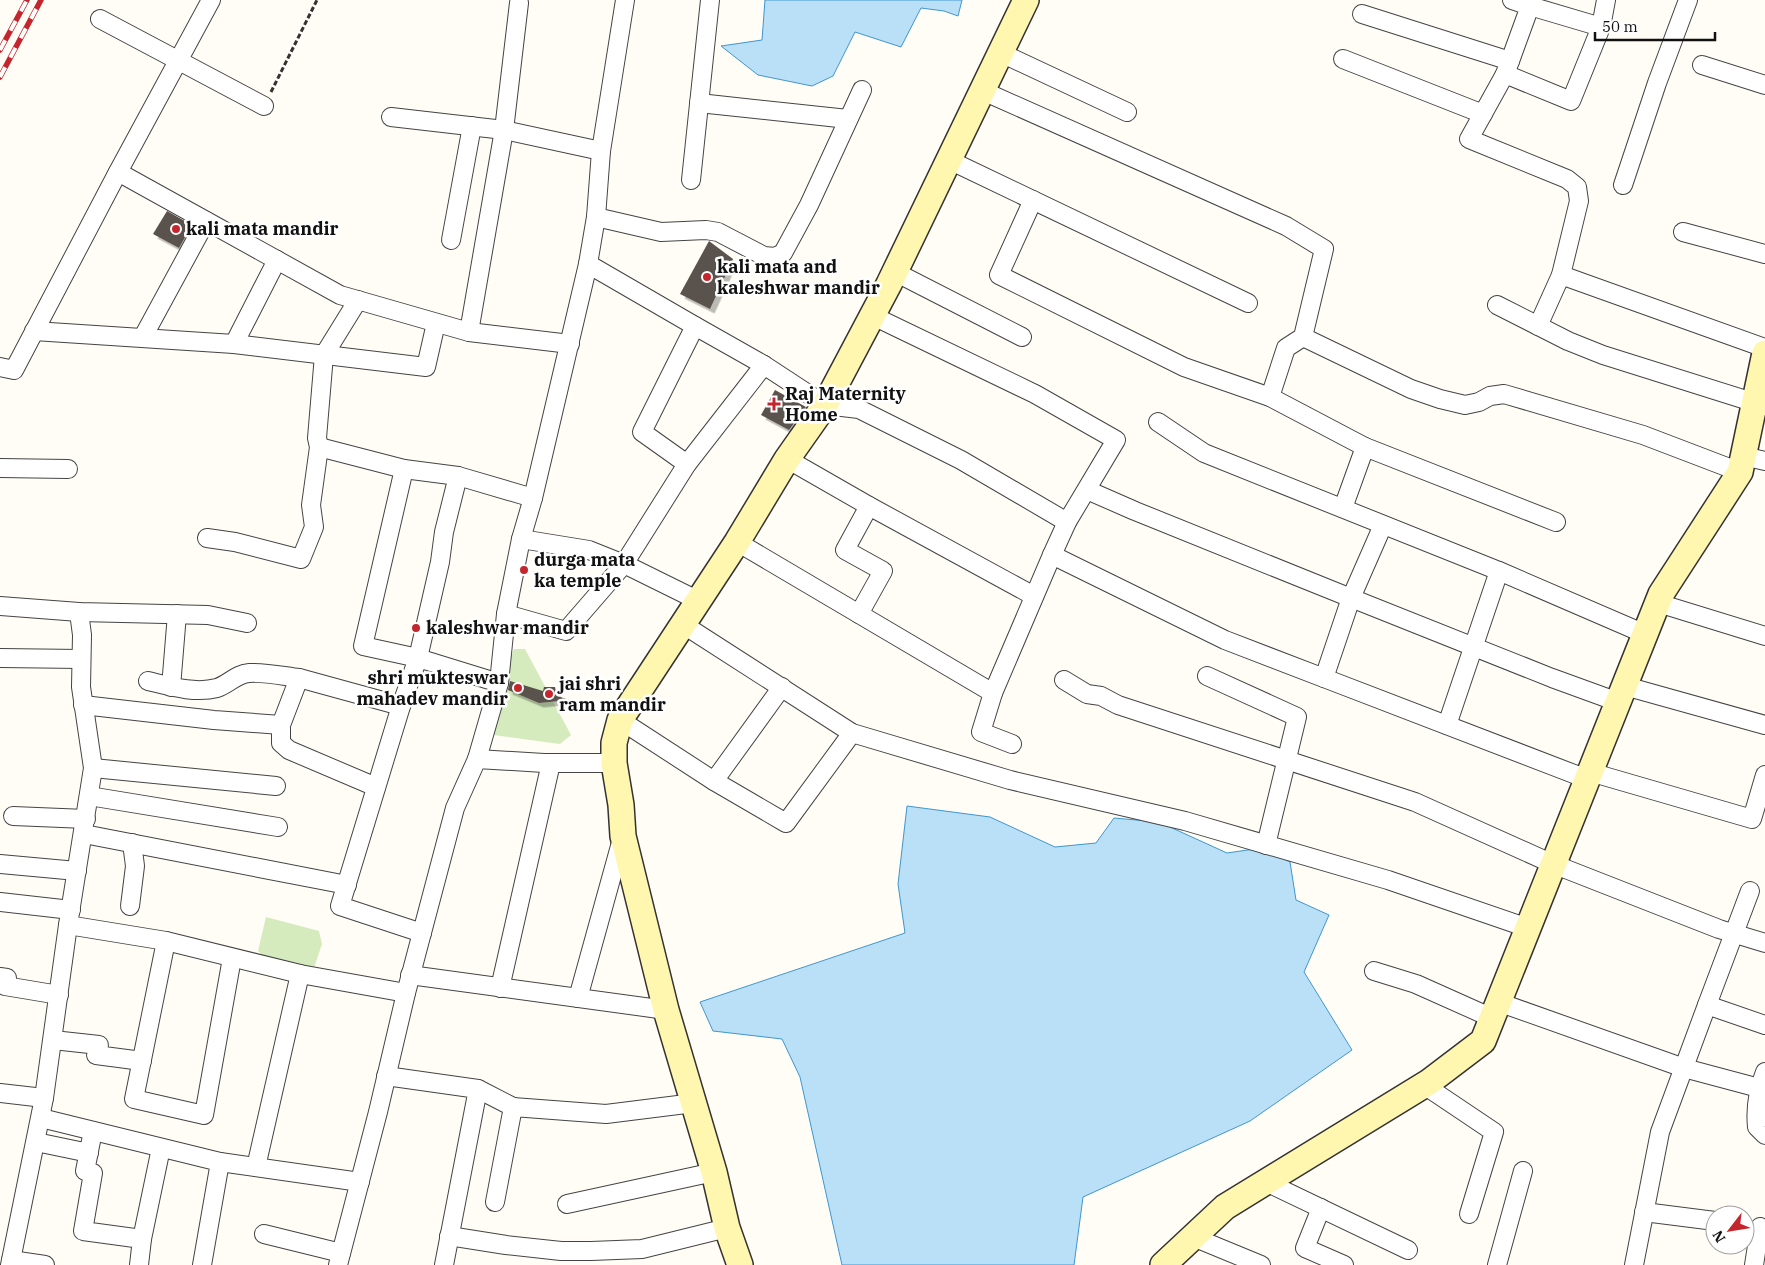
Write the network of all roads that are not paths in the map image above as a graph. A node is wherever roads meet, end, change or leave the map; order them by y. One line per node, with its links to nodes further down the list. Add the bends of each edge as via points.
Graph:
1 (211, 0): 15 (street)
2 (625, 0): 29 (street)
3 (710, 0): 21 (street)
4 (1026, 0): 13 (street)
5 (1512, 0): 9 (street)
6 (1606, 0): 12 (street)
7 (1688, 0): 33 (street)
8 (519, 3): 28 (street)
9 (1530, 6): 12 (street); 17 (street)
10 (1362, 14): 17 (street)
11 (100, 19): 15 (street)
12 (1601, 27): 17 (street, via 1571,101)
13 (1001, 53): 20 (street); 23 (street)
14 (1343, 59): 24 (street)
15 (178, 61): 22 (street); 31 (street)
16 (1702, 65): 18 (street)
17 (1507, 68): 24 (street)
18 (1765, 85)
19 (862, 90): 26 (street)
20 (983, 91): 30 (street); 55 (street, via 1286,226 1324,249)
21 (699, 103): 26 (street); 32 (street)
22 (264, 106)
23 (1127, 112)
24 (1482, 114): 43 (street, via 1469,139 1567,179 1577,187 1579,201)
25 (391, 117): 27 (street)
26 (848, 119): 35 (street, via 791,241 783,253 775,257 764,256 718,232 661,232)
27 (472, 126): 28 (street); 38 (street)
28 (504, 130): 29 (street); 52 (street)
29 (602, 151): 35 (street)
30 (949, 160): 34 (street); 42 (street)
31 (118, 172): 36 (street); 51 (street)
32 (691, 180)
33 (1623, 185)
34 (1033, 200): 45 (street); 63 (street, via 999,275 1184,367)
35 (596, 217): 41 (street)
36 (206, 221): 40 (street); 53 (street)
37 (1683, 232): 39 (street)
38 (451, 240)
39 (1765, 254)
40 (277, 260): 44 (street, via 340,295); 56 (street)
41 (588, 264): 49 (street); 57 (street)
42 (895, 272): 47 (street); 54 (street)
43 (1561, 275): 50 (street); 58 (street)
44 (358, 300): 48 (street); 60 (street)
45 (1248, 303)
46 (1497, 305): 50 (street)
47 (873, 316): 65 (street); 76 (street, via 1035,394 1116,440)
48 (436, 323): 52 (street); 60 (street, via 426,367)
49 (695, 326): 61 (street); 71 (street, via 642,432)
50 (1538, 326): 64 (street, via 1603,355)
51 (34, 331): 53 (street); 62 (street, via 14,370)
52 (469, 332): 57 (street)
53 (143, 337): 56 (street)
54 (1022, 337)
55 (1303, 337): 63 (street, via 1286,348); 70 (street, via 1412,390 1440,399 1465,405 1504,394)
56 (234, 344): 60 (street)
57 (570, 344): 77 (street)
58 (1765, 348)
59 (1765, 353): 64 (street)
60 (324, 355): 67 (street)
61 (764, 364): 65 (street); 71 (street)
62 (0, 367)
63 (1270, 397): 68 (street)
64 (1760, 405): 70 (street)
65 (825, 406): 69 (street); 80 (street, via 859,408 961,460)
66 (1158, 422): 79 (street, via 1204,453)
67 (319, 447): 73 (street); 83 (street, via 311,505 314,527 301,559)
68 (1365, 447): 79 (street); 81 (street)
69 (787, 459): 78 (street); 85 (street)
70 (1750, 463): 92 (street)
71 (687, 464): 87 (street)
72 (0, 468): 74 (street)
73 (404, 468): 75 (street); 104 (street, via 363,646)
74 (68, 470)
75 (458, 476): 77 (street); 104 (street)
76 (1087, 490): 80 (street); 90 (street)
77 (533, 498): 84 (street)
78 (869, 506): 89 (street); 97 (street, via 845,550 883,571)
79 (1343, 508): 82 (street)
80 (1067, 522): 86 (street)
81 (1556, 522)
82 (1383, 525): 88 (street); 90 (street)
83 (208, 538)
84 (521, 539): 87 (street, via 589,550); 96 (street)
85 (737, 542): 91 (street); 97 (street)
86 (1052, 555): 89 (street); 108 (street, via 1224,640)
87 (624, 564): 91 (street); 96 (street, via 566,631)
88 (1499, 571): 100 (street); 102 (street)
89 (1034, 596): 114 (street)
90 (1351, 598): 102 (street); 108 (street)
91 (698, 601): 99 (street)
92 (1658, 603): 100 (street); 101 (street)
93 (0, 606): 94 (street)
94 (79, 612): 95 (street); 105 (street)
95 (177, 614): 98 (street, via 208,615); 112 (street)
96 (506, 614): 111 (street)
97 (859, 614): 114 (street)
98 (247, 623)
99 (684, 624): 113 (street); 118 (street)
100 (1645, 634): 115 (street)
101 (1765, 636)
102 (1473, 647): 115 (street, via 1552,678); 120 (street)
103 (0, 658): 105 (street)
104 (418, 658): 111 (street); 117 (street)
105 (81, 659): 116 (street)
106 (1208, 676): 125 (street, via 1297,717)
107 (299, 678): 112 (street, via 247,673 219,687 203,690); 117 (street); 119 (street)
108 (1324, 678): 120 (street)
109 (1064, 680): 125 (street, via 1087,694 1101,696 1118,705)
110 (148, 681): 112 (street)
111 (499, 683): 124 (street)
112 (171, 686)
113 (782, 687): 122 (street); 131 (street)
114 (993, 693): 123 (street, via 980,732)
115 (1621, 694): 121 (street); 129 (street)
116 (83, 705): 119 (street); 128 (street)
117 (401, 706): 133 (street)
118 (620, 720): 126 (street, via 614,743); 131 (street)
119 (281, 725): 133 (street, via 281,743 290,750)
120 (1447, 725): 129 (street)
121 (1765, 725)
122 (852, 733): 131 (street, via 786,823); 141 (street, via 1010,780 1186,822)
123 (1012, 744)
124 (477, 759): 127 (street); 151 (street, via 455,808)
125 (1287, 761): 141 (street); 143 (street, via 1415,802)
126 (614, 762): 127 (street); 139 (street)
127 (551, 763): 160 (street)
128 (93, 768): 132 (street); 134 (street)
129 (1589, 775): 136 (street); 143 (street)
130 (1765, 775): 136 (street)
131 (714, 781)
132 (276, 786)
133 (376, 787): 145 (street)
134 (89, 796): 137 (street); 138 (street)
135 (14, 816): 137 (street)
136 (1759, 821)
137 (85, 827): 140 (street); 144 (street)
138 (278, 828)
139 (623, 836): 163 (street); 165 (street)
140 (132, 843): 145 (street); 148 (street, via 136,866)
141 (1266, 846): 150 (street, via 1388,880)
142 (0, 864): 144 (street)
143 (1553, 864): 150 (street); 152 (street)
144 (77, 872): 149 (street)
145 (347, 885): 151 (street, via 340,906)
146 (1750, 891): 152 (street)
147 (0, 902): 149 (street)
148 (130, 906)
149 (69, 918): 153 (street); 162 (street)
150 (1528, 928): 166 (street)
151 (422, 932): 158 (street)
152 (1733, 934): 154 (street); 164 (street)
153 (166, 940): 155 (street); 169 (street)
154 (1765, 943)
155 (232, 958): 157 (street); 169 (street, via 204,1115 134,1099)
156 (1374, 971): 166 (street)
157 (300, 974): 161 (street); 186 (street)
158 (410, 975): 160 (street); 161 (street)
159 (0, 977): 162 (street, via 7,978 5,986)
160 (500, 988): 163 (street)
161 (406, 993): 171 (street)
162 (59, 995): 168 (street)
163 (578, 998): 165 (street)
164 (1707, 1005): 167 (street); 170 (street)
165 (666, 1010): 177 (street)
166 (1495, 1010): 170 (street); 173 (street, via 1482,1041)
167 (1765, 1025)
168 (53, 1040): 169 (street, via 99,1045 96,1055); 176 (street)
169 (142, 1061)
170 (1684, 1068): 172 (street); 194 (street, via 1660,1132)
171 (386, 1076): 174 (street); 189 (street)
172 (1762, 1080): 181 (street, via 1756,1112 1757,1127)
173 (1424, 1085): 190 (street); 195 (street, via 1494,1132)
174 (478, 1090): 178 (street); 200 (street)
175 (0, 1093): 176 (street)
176 (44, 1098): 179 (street)
177 (694, 1104): 178 (street, via 606,1114); 188 (street)
178 (513, 1107): 191 (street)
179 (41, 1118): 180 (street); 182 (street)
180 (93, 1131): 183 (street); 184 (street)
181 (1765, 1135)
182 (36, 1142): 184 (street); 205 (street)
183 (161, 1148): 185 (street); 202 (street)
184 (88, 1154): 202 (street, via 85,1171 93,1173 83,1231)
185 (220, 1162): 186 (street); 208 (street)
186 (256, 1167): 189 (street)
187 (1523, 1171): 214 (street)
188 (714, 1172): 192 (street); 198 (street)
189 (360, 1182): 204 (street)
190 (1266, 1182): 193 (street); 201 (street, via 1225,1208)
191 (494, 1202)
192 (567, 1204)
193 (1321, 1208): 203 (street); 213 (street, via 1305,1248)
194 (1644, 1212): 196 (street); 215 (street)
195 (1469, 1214)
196 (1705, 1220)
197 (1756, 1227): 216 (street)
198 (727, 1228): 200 (street, via 642,1249 591,1251 561,1251); 210 (street)
199 (264, 1234): 204 (street)
200 (449, 1236): 209 (street)
201 (1193, 1237): 211 (street); 212 (street)
202 (142, 1239): 207 (street)
203 (1408, 1250)
204 (340, 1259)
205 (10, 1262): 206 (street)
206 (45, 1265)
207 (139, 1265)
208 (202, 1265)
209 (444, 1265)
210 (740, 1265)
211 (1163, 1265)
212 (1261, 1265)
213 (1344, 1265)
214 (1497, 1265)
215 (1634, 1265)
216 (1754, 1265)

